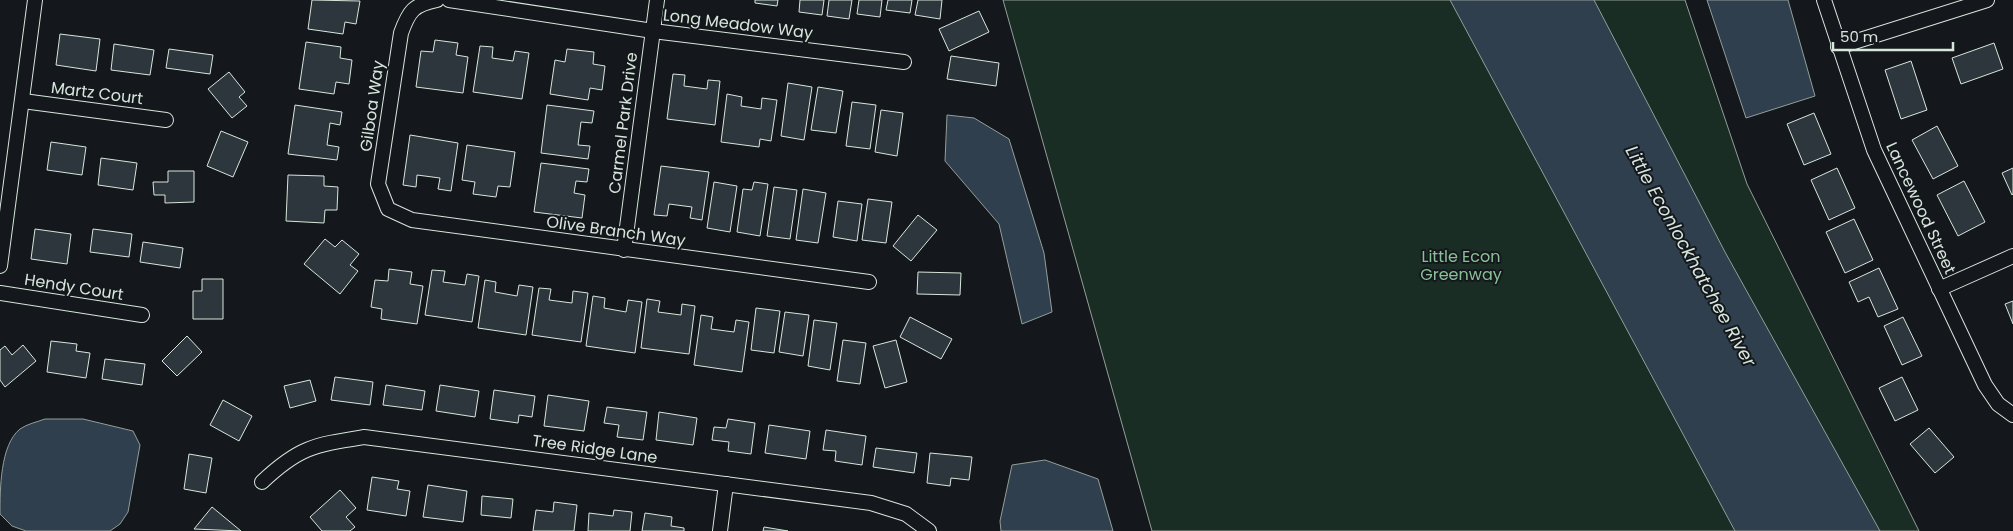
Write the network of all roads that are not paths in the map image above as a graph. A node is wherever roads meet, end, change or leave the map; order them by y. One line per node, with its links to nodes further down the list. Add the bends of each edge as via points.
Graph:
1 (35, 0): 10 (street)
2 (437, 0): 12 (street, Gilboa Way, via 421,4 408,13 401,32)
3 (449, 0): 7 (street, Long Meadow Way)
4 (656, 0): 7 (street, Carmel Park Drive)
5 (1824, 0): 8 (street, Lancewood Street)
6 (1987, 0): 8 (street)
7 (653, 31): 9 (street, Long Meadow Way); 13 (street, Carmel Park Drive)
8 (1838, 46): 17 (street, Lancewood Street, via 1874,150)
9 (904, 62)
10 (23, 101): 11 (street, Martz Court); 15 (street)
11 (166, 120)
12 (378, 184): 13 (street, Olive Branch Way, via 388,209 412,220)
13 (624, 250): 16 (street, Olive Branch Way)
14 (2013, 256): 17 (street)
15 (0, 266)
16 (869, 282)
17 (1939, 289): 20 (street, Lancewood Street, via 1985,385 1998,404)
18 (0, 293): 19 (street, Hendy Court)
19 (142, 315)
20 (2013, 415)
21 (262, 482): 22 (street, Tree Ridge Lane, via 300,451 364,437)
22 (726, 484): 23 (street); 24 (street, Tree Ridge Lane, via 871,504 906,514)
23 (720, 531)
24 (929, 531)

